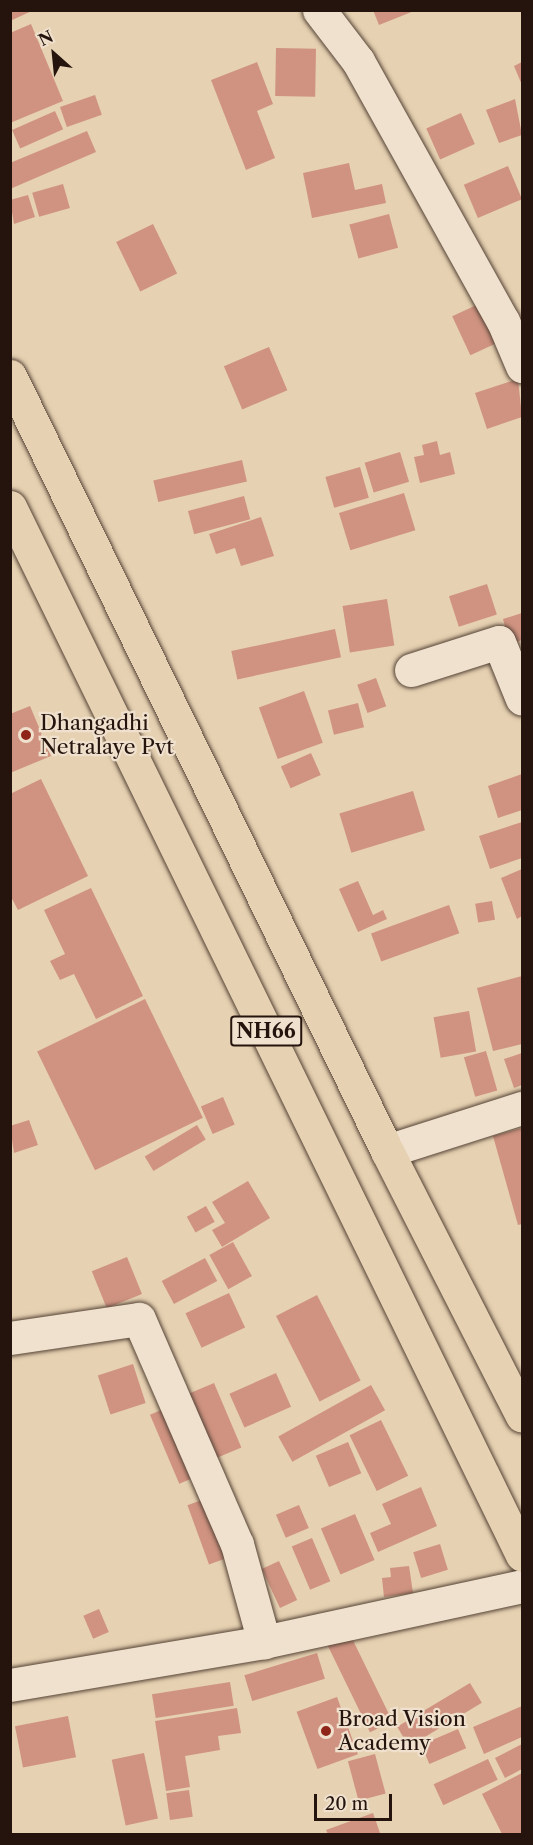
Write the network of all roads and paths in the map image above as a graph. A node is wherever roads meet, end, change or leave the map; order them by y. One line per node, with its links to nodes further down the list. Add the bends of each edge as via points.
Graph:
1 (319, 10): 2 (street, via 358,61 503,321)
2 (522, 366)
3 (10, 376): 8 (highway, NH66)
4 (10, 507): 11 (highway, NH66)
5 (411, 670): 6 (street, via 499,642)
6 (522, 699)
7 (522, 1108): 8 (street)
8 (387, 1150): 10 (highway, NH66)
9 (10, 1338): 13 (street, via 139,1319 237,1544)
10 (522, 1416)
11 (522, 1555)
12 (522, 1586): 13 (street)
13 (264, 1642): 14 (street)
14 (10, 1685)

